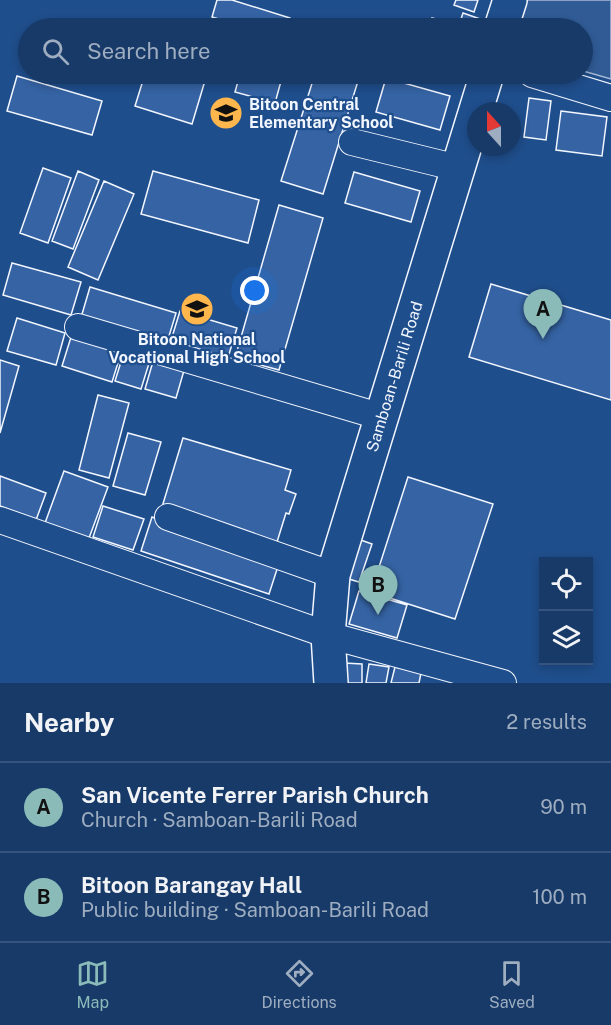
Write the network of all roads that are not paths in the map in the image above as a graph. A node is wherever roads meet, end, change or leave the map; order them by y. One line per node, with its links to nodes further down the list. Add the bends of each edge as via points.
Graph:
1 (510, 0): 2 (highway)
2 (504, 18)
3 (485, 84): 7 (highway, Samboan-Barili Road)
4 (565, 84): 5 (street)
5 (611, 98)
6 (352, 142): 7 (street)
7 (458, 168): 9 (highway, Samboan-Barili Road)
8 (78, 327): 9 (street)
9 (382, 417): 12 (highway, Samboan-Barili Road)
10 (168, 517): 12 (street)
11 (0, 520): 13 (street)
12 (333, 575): 13 (highway, Samboan-Barili Road)
13 (328, 635): 14 (highway, Samboan-Barili Road); 15 (street)
14 (331, 683)
15 (503, 683)

